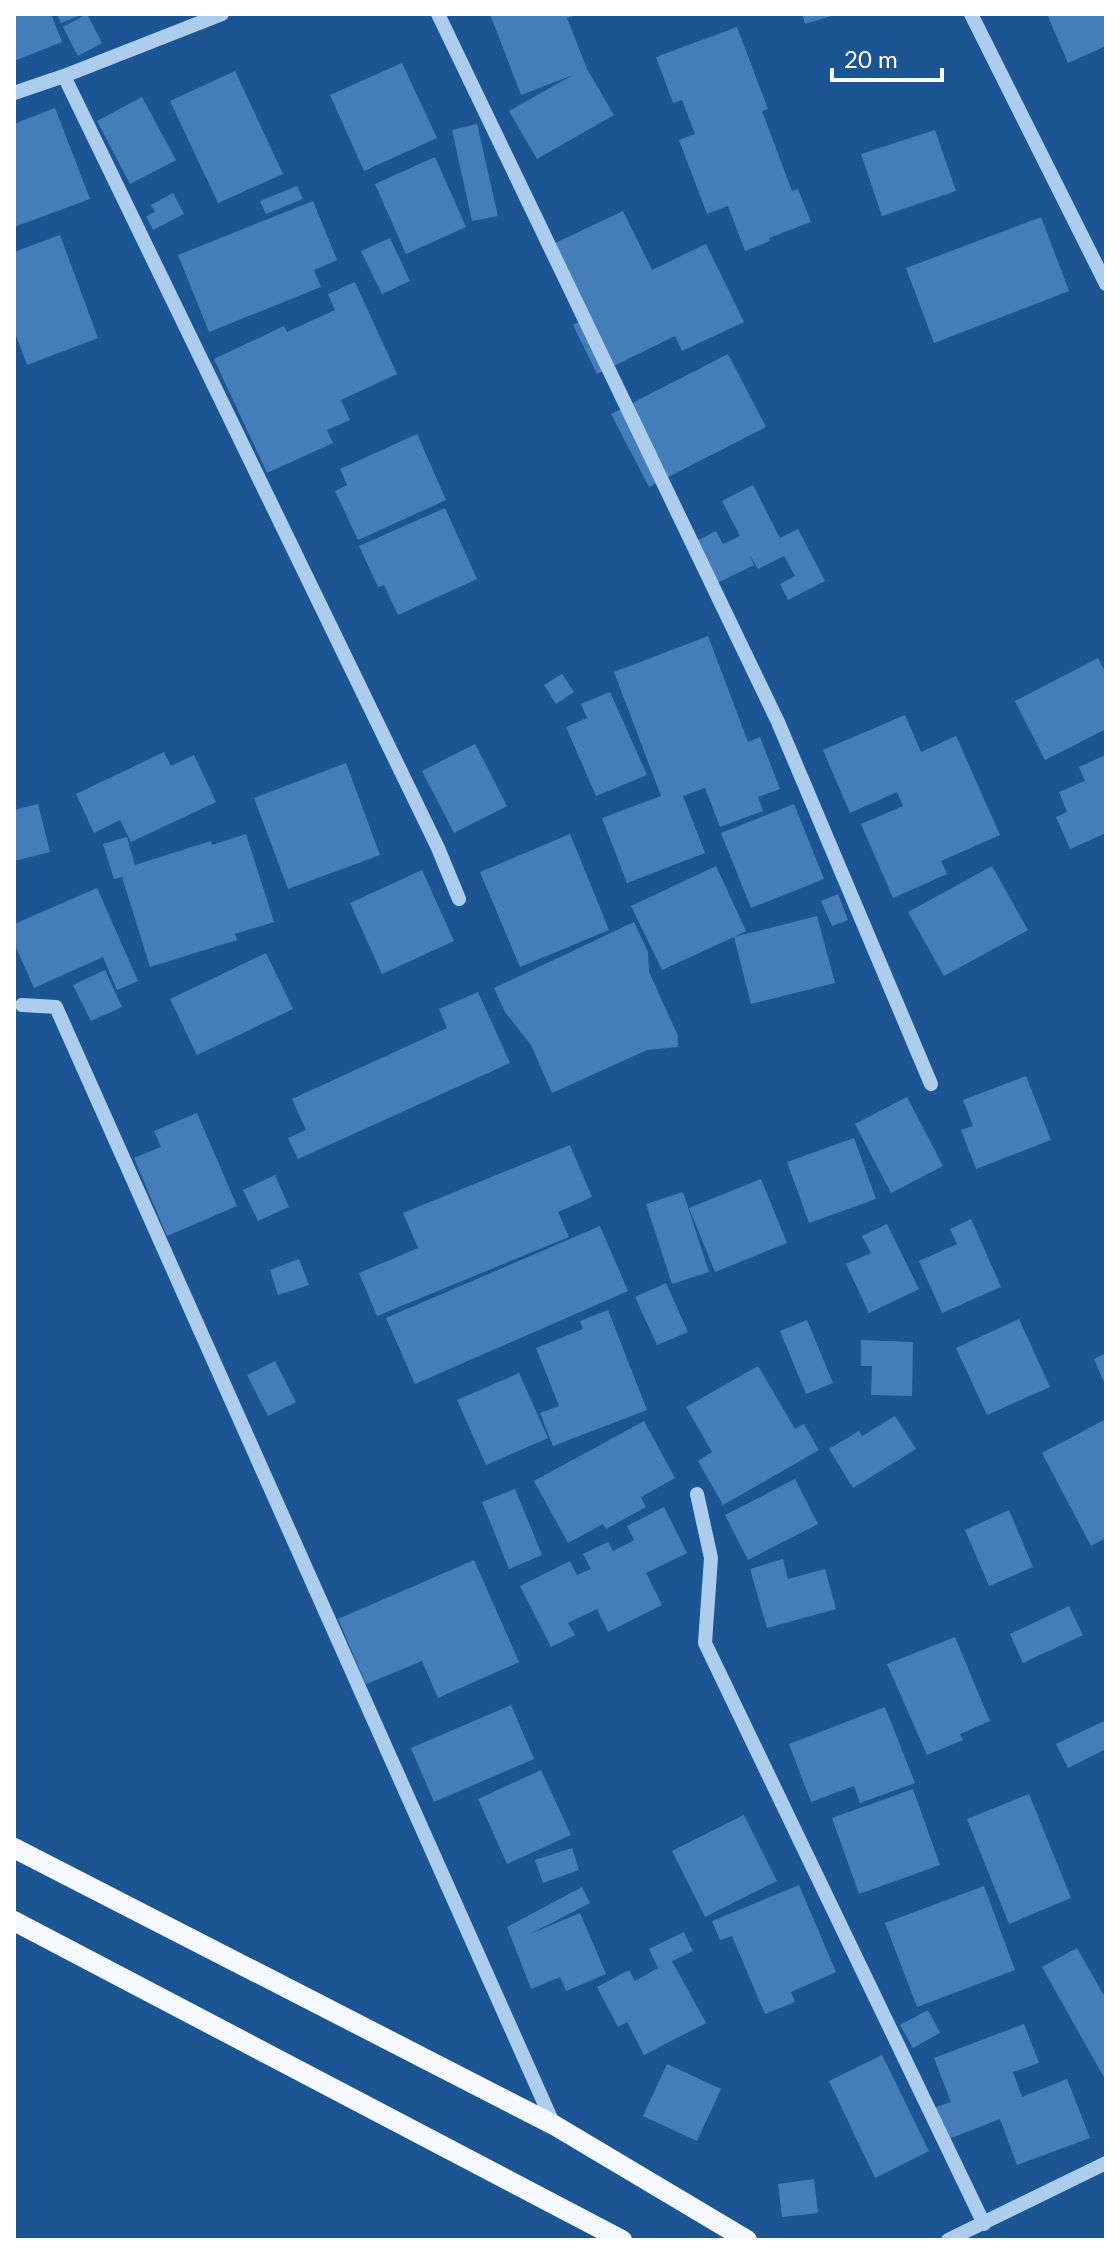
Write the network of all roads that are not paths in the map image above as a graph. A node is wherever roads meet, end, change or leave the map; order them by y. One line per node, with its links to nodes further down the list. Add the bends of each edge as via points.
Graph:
1 (222, 14): 4 (street)
2 (438, 14): 9 (street, via 778,722)
3 (971, 14): 6 (street)
4 (64, 76): 5 (street); 7 (street)
5 (14, 93)
6 (1106, 284)
7 (459, 899)
8 (22, 1005): 13 (street, via 56,1007)
9 (931, 1084)
10 (697, 1494): 15 (street, via 711,1558 705,1643)
11 (14, 1848): 13 (main road)
12 (14, 1921): 16 (main road)
13 (554, 2125): 17 (main road)
14 (1106, 2163): 15 (street)
15 (984, 2224): 18 (street)
16 (622, 2240)
17 (747, 2240)
18 (948, 2240)

